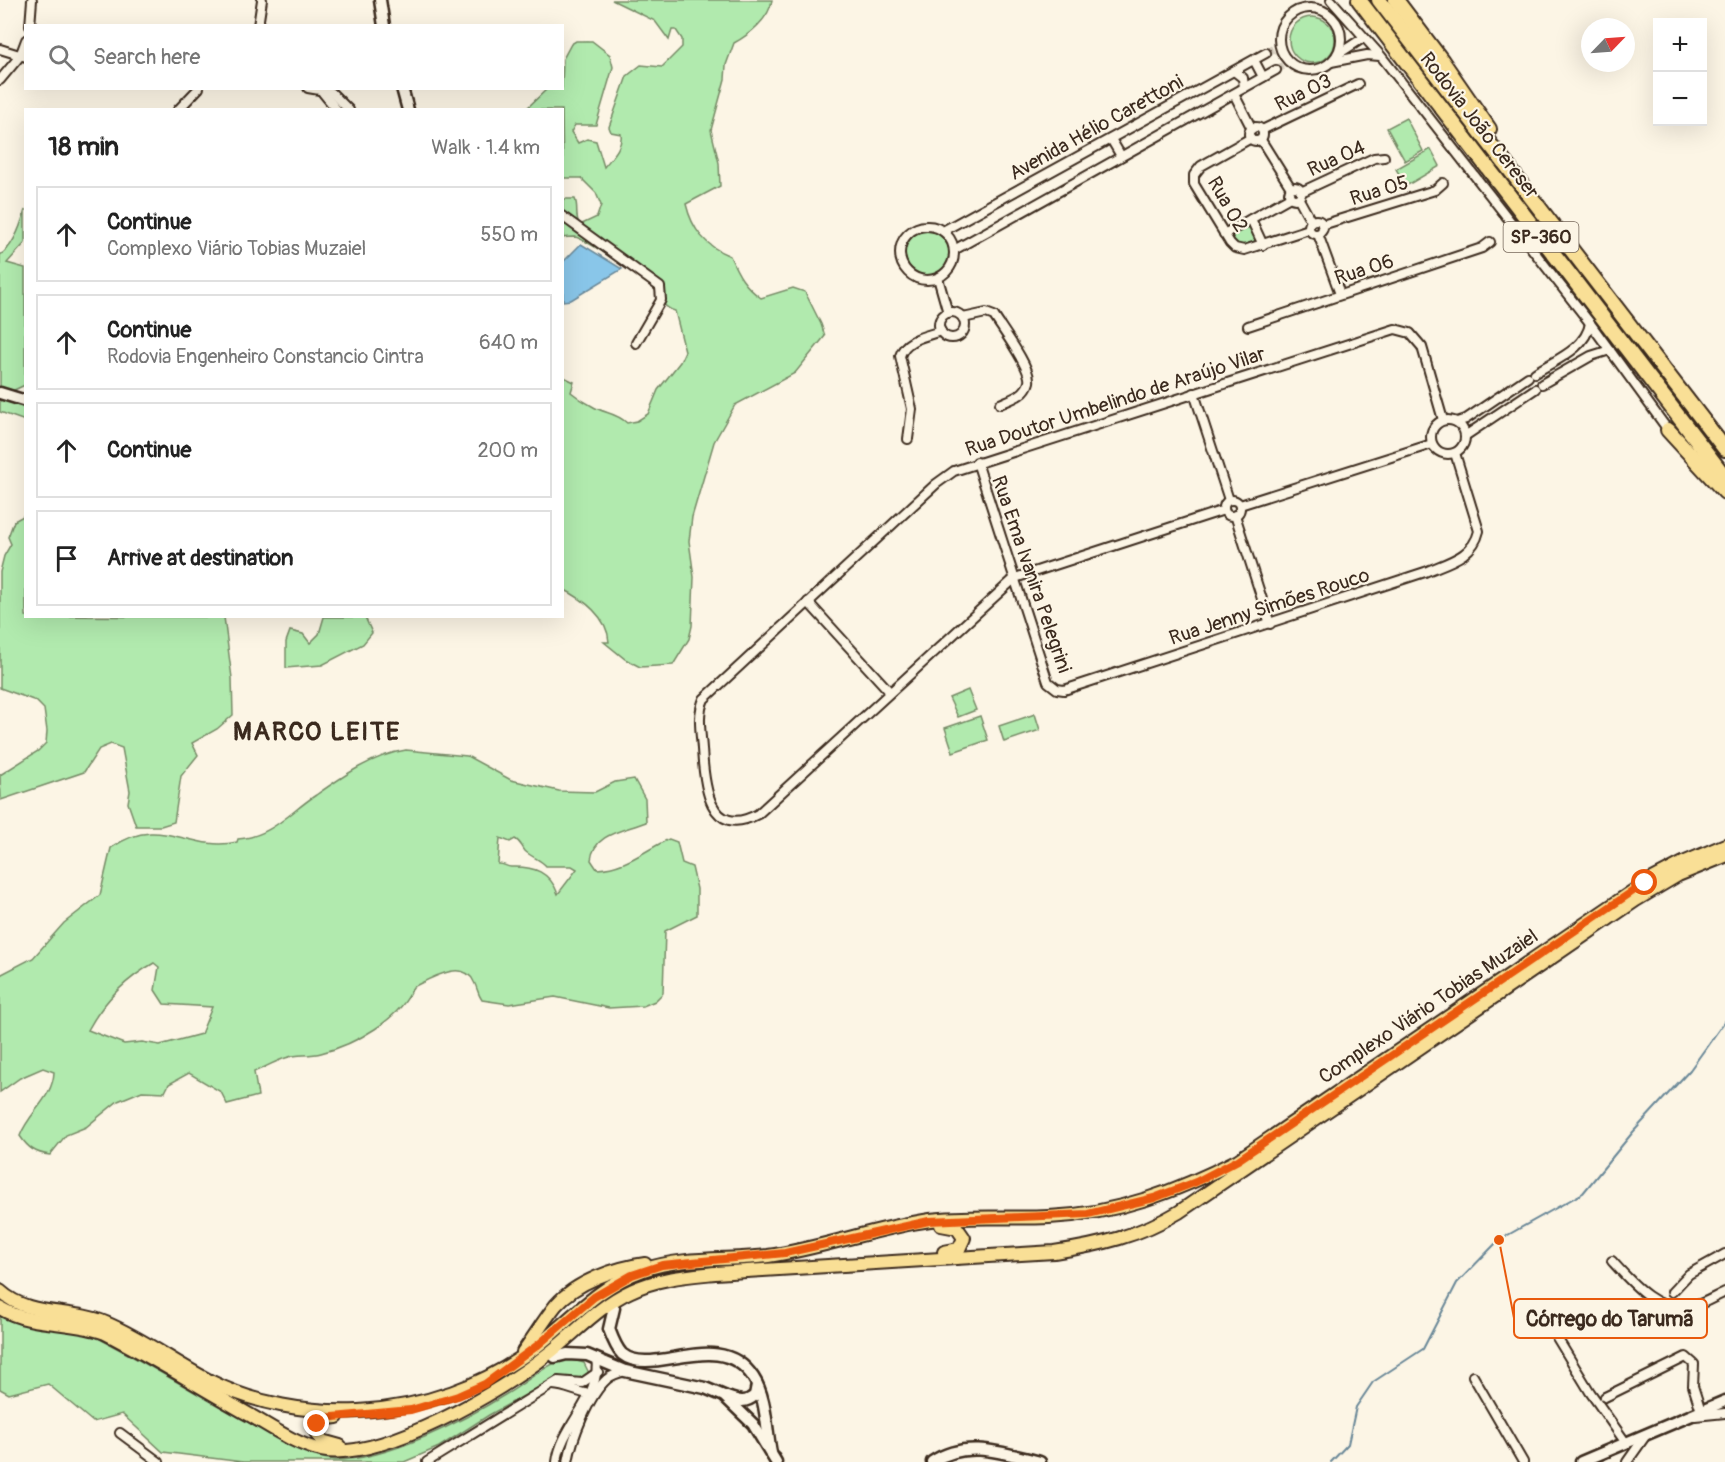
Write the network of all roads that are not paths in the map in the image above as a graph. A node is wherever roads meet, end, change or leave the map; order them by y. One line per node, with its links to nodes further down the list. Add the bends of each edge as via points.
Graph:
1 (32, 0): 11 (street)
2 (262, 0): 12 (street)
3 (380, 0): 13 (main road)
4 (1321, 0): 10 (street)
5 (1331, 0): 15 (street)
6 (1359, 0): 88 (highway, Rodovia João Cereser / SP-360)
7 (1379, 0): 47 (highway, Rodovia João Cereser / SP-360)
8 (1396, 0): 14 (highway)
9 (1404, 0): 14 (street)
10 (1309, 4): 18 (street, via 1328,13 1339,28 1341,46); 22 (street, via 1288,16 1281,26 1277,46 1287,64 1300,69 1314,70)
11 (30, 24)
12 (258, 24)
13 (384, 24)
14 (1415, 26): 47 (highway, via 1503,150)
15 (1363, 38): 18 (street); 19 (street)
16 (0, 49): 20 (street)
17 (1266, 53): 21 (street, Avenida Hélio Carettoni)
18 (1337, 55): 22 (street)
19 (1381, 56): 22 (street); 64 (street)
20 (23, 57): 26 (street)
21 (1254, 60): 24 (street, Avenida Hélio Carettoni); 25 (street)
22 (1331, 62)
23 (1276, 70): 25 (street, Avenida Hélio Carettoni)
24 (1234, 71): 28 (street, via 1243,78); 41 (street, Avenida Hélio Carettoni)
25 (1263, 77): 28 (street, Avenida Hélio Carettoni)
26 (0, 80)
27 (1358, 84): 39 (street, Rua 03)
28 (1244, 88): 33 (street, Avenida Hélio Carettoni)
29 (197, 90): 35 (street)
30 (314, 90): 32 (street)
31 (403, 90): 37 (main road)
32 (323, 93): 34 (street, via 331,92); 36 (street)
33 (1234, 94): 38 (street); 43 (street, Avenida Hélio Carettoni)
34 (347, 107)
35 (180, 108)
36 (336, 108)
37 (407, 108)
38 (1252, 129): 39 (street); 40 (street)
39 (1262, 130): 42 (street)
40 (1251, 138): 42 (street); 55 (street, Rua 02, via 1195,173 1194,184)
41 (1111, 139): 43 (street); 54 (street, Avenida Hélio Carettoni)
42 (1261, 140): 46 (street)
43 (1121, 156): 59 (street, Avenida Hélio Carettoni)
44 (1384, 157): 48 (street, Rua 04, via 1374,158)
45 (1443, 183): 53 (street, Rua 05, via 1435,190)
46 (1291, 188): 48 (street, via 1298,188); 49 (street)
47 (1523, 188): 85 (highway, Rodovia João Cereser / SP-360)
48 (1300, 195): 49 (street); 52 (street)
49 (1290, 197): 51 (street, Rua 04)
50 (564, 217): 67 (street, via 660,287 661,300)
51 (1251, 219): 55 (street, Rua 04); 58 (street)
52 (1310, 225): 53 (street, via 1318,220); 56 (street); 58 (street)
53 (1322, 225): 56 (street)
54 (943, 231): 59 (street); 60 (street, via 917,227 904,238 899,255 912,277)
55 (1224, 234): 58 (street, Rua 02, via 1237,249)
56 (1317, 234): 61 (street)
57 (1490, 242): 61 (street, Rua 06, via 1482,248)
58 (1263, 244)
59 (954, 250): 60 (street, via 951,267)
60 (938, 278): 62 (street)
61 (1340, 294): 65 (street, Rua 06)
62 (948, 313): 63 (street); 66 (street, via 940,323)
63 (963, 318): 66 (street, via 960,336 948,337); 78 (street, via 986,313 994,316 1028,370 1029,381 1024,391)
64 (1590, 323): 68 (street); 69 (street)
65 (1248, 326)
66 (941, 331): 83 (street, via 911,342 900,356 912,409)
67 (636, 343)
68 (1582, 343): 70 (street); 71 (street)
69 (1610, 350): 70 (street); 81 (street)
70 (1591, 356): 72 (street)
71 (1546, 366): 72 (street); 73 (street)
72 (1553, 377): 76 (street)
73 (1516, 386): 76 (street); 80 (street)
74 (0, 393): 77 (main road)
75 (1194, 393): 79 (street, Rua Doutor Umbelindo de Araújo Vilar, via 1395,329 1410,333 1422,347); 87 (street, Rua Doutor Umbelindo de Araújo Vilar); 90 (street)
76 (1523, 396): 82 (street)
77 (24, 400)
78 (1000, 404)
79 (1443, 420): 80 (street); 84 (street, via 1432,429)
80 (1457, 422): 82 (street)
81 (1668, 430): 89 (highway)
82 (1465, 436): 86 (street)
83 (908, 439)
84 (1432, 444): 86 (street, via 1441,453); 91 (street)
85 (1725, 449)
86 (1455, 453): 96 (street, Rua Jenny Simões Rouco, via 1477,522 1477,541 1464,555)
87 (977, 462): 94 (street, Rua Ema Ivanira Pelegrini); 95 (street, Rua Doutor Umbelindo de Araújo Vilar, via 936,484)
88 (1724, 476)
89 (1725, 492)
90 (1229, 500): 91 (street, via 1236,500); 92 (street)
91 (1240, 506): 93 (street)
92 (1224, 510): 93 (street); 94 (street)
93 (1235, 515): 96 (street)
94 (1016, 578): 97 (street, Rua Ema Ivanira Pelegrini, via 1048,682); 98 (street)
95 (807, 602): 98 (street); 98 (street, Rua Doutor Umbelindo de Araújo Vilar, via 710,692 701,707 706,792 720,815 739,821 758,814)
96 (1270, 624): 97 (street, Rua Jenny Simões Rouco)
97 (1064, 690)
98 (890, 692)
99 (1725, 845): 103 (main road, Complexo Viário Tobias Muzaiel, via 1683,862 1623,897 1238,1160 1196,1182 1154,1198 1088,1214 929,1221 785,1253)
100 (1725, 856): 104 (main road, via 1678,875 1636,900 1188,1206 1139,1233 1054,1252)
101 (1725, 1254): 107 (street, via 1689,1274)
102 (1612, 1261): 108 (street, via 1650,1297 1677,1308 1697,1305)
103 (668, 1264): 109 (main road, via 632,1275); 115 (main road, via 650,1263 614,1271 566,1296)
104 (791, 1268): 105 (main road); 109 (main road, via 812,1262 955,1251 963,1244 963,1235 953,1226 930,1226 766,1262 684,1266 652,1273)
105 (765, 1270): 112 (main road, via 668,1283); 127 (main road, via 674,1277 630,1291 526,1371)
106 (0, 1291): 115 (main road, via 35,1310 105,1322 211,1382 239,1393 306,1409 361,1411 424,1401 459,1390)
107 (1672, 1292)
108 (1725, 1292)
109 (594, 1297): 115 (main road)
110 (1562, 1303): 134 (street, via 1554,1319 1556,1336)
111 (0, 1308): 127 (main road, via 22,1318 77,1324 105,1333 279,1432 323,1450 375,1445)
112 (614, 1308): 113 (main road); 120 (main road, via 609,1329 621,1353 628,1357 721,1355 744,1366)
113 (555, 1357): 114 (main road, via 580,1354); 127 (main road, via 498,1395)
114 (596, 1358): 116 (main road); 117 (street)
115 (512, 1364): 127 (main road, via 497,1378 458,1396 390,1414 322,1418 316,1432 322,1441 333,1445 357,1444)
116 (625, 1371): 122 (street, via 609,1377); 124 (main road, via 705,1388)
117 (598, 1372): 119 (street, via 587,1381 562,1380); 123 (street)
118 (1473, 1376): 142 (street)
119 (553, 1385): 121 (street, via 568,1386); 138 (street)
120 (757, 1385): 124 (main road, via 755,1395 747,1401); 135 (main road)
121 (578, 1393): 123 (street); 128 (street)
122 (597, 1393): 123 (street); 139 (street, via 577,1430)
123 (588, 1394): 128 (street)
124 (724, 1396): 135 (main road, via 753,1424)
125 (1605, 1396): 129 (street, via 1686,1357 1694,1364 1693,1386)
126 (1725, 1401): 129 (main road)
127 (466, 1406)
128 (580, 1408): 136 (street, via 560,1443)
129 (1701, 1411): 131 (main road)
130 (1725, 1413): 131 (street)
131 (1687, 1417): 133 (main road)
132 (120, 1433): 137 (street)
133 (1647, 1434): 134 (main road); 144 (street)
134 (1626, 1443): 143 (main road)
135 (773, 1458)
136 (557, 1461): 139 (street)
137 (159, 1462)
138 (427, 1462)
139 (568, 1462)
140 (932, 1462): 141 (main road, via 951,1452 980,1448)
141 (1040, 1462)
142 (1523, 1462)
143 (1581, 1462)
144 (1627, 1462)

